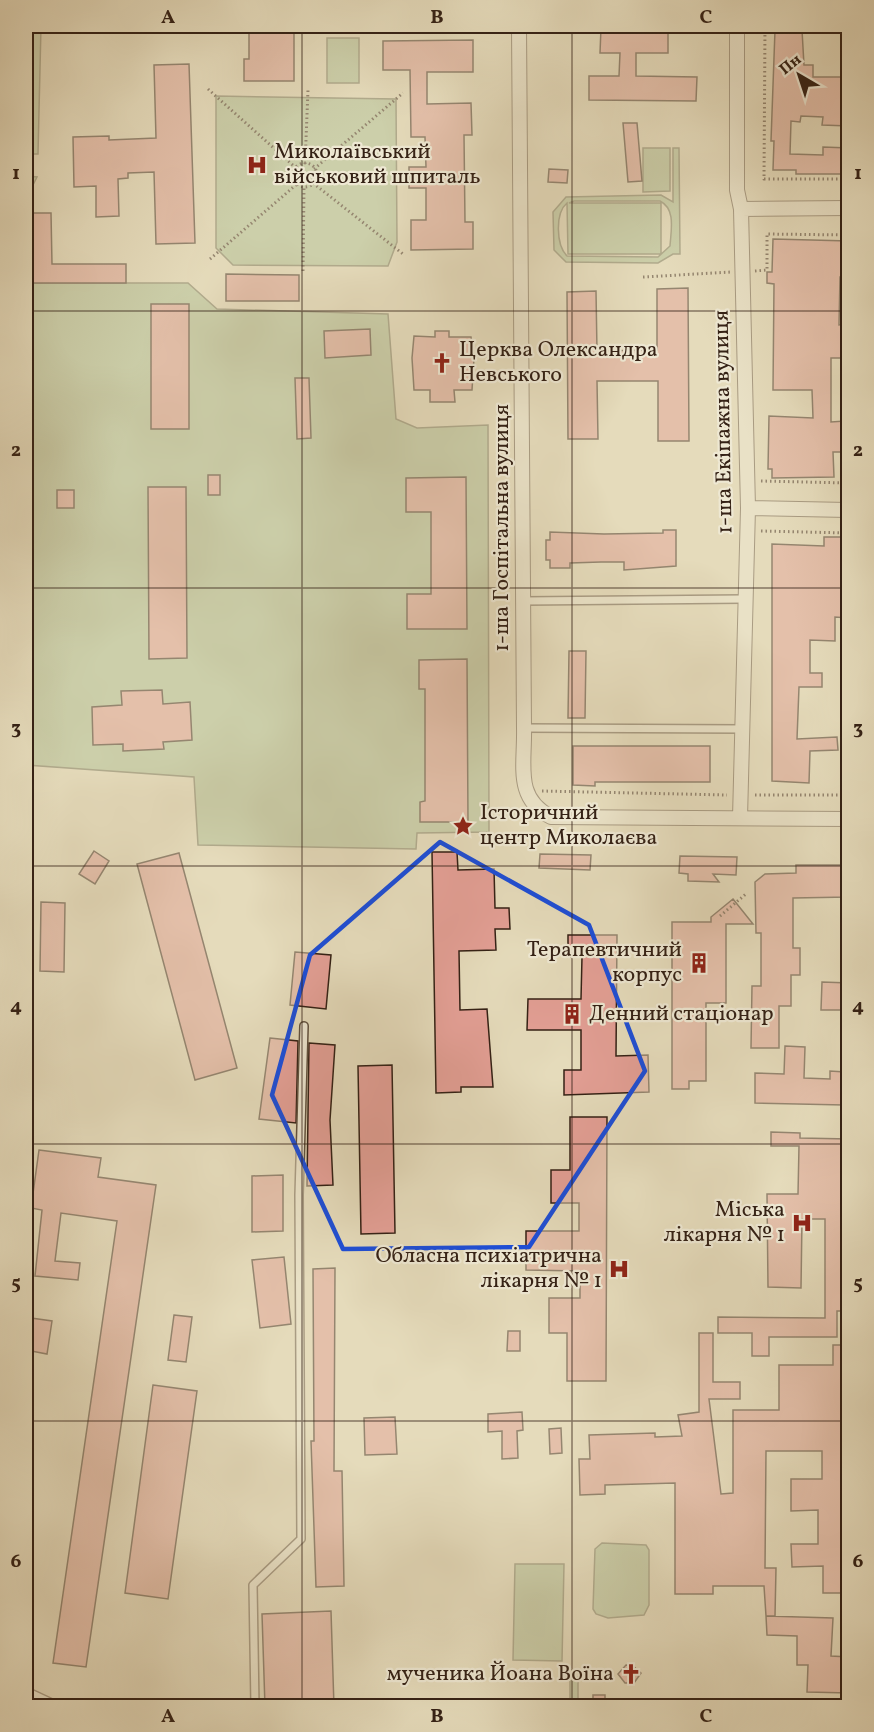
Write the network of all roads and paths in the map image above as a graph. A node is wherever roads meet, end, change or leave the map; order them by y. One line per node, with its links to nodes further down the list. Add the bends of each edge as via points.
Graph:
1 (519, 26): 26 (street, 1-ша Госпітальна вулиця)
2 (737, 26): 15 (street, 1-ша Екіпажна вулиця, via 737,190)
3 (765, 26): 10 (path, via 764,179)
4 (208, 89): 8 (path)
5 (308, 90): 7 (path)
6 (403, 93): 9 (path)
7 (305, 164): 8 (path); 9 (path)
8 (296, 168): 12 (path, via 293,178)
9 (314, 169): 11 (path)
10 (849, 179)
11 (313, 183): 13 (path); 16 (path)
12 (297, 184): 13 (path); 17 (path)
13 (304, 187): 18 (path)
14 (849, 208): 15 (street)
15 (741, 209): 19 (street, 1-ша Екіпажна вулиця)
16 (403, 254)
17 (210, 259)
18 (303, 271)
19 (747, 481): 20 (path); 21 (street, 1-ша Екіпажна вулиця)
20 (849, 483)
21 (748, 508): 22 (street); 23 (street, 1-ша Екіпажна вулиця)
22 (849, 510)
23 (747, 531): 24 (path); 25 (street, 1-ша Екіпажна вулиця)
24 (849, 533)
25 (744, 599): 26 (lane); 28 (street, 1-ша Екіпажна вулиця)
26 (524, 601): 27 (street, 1-ша Госпітальна вулиця)
27 (524, 728): 28 (lane); 29 (street, 1-ша Госпітальна вулиця)
28 (744, 729): 30 (street, 1-ша Екіпажна вулиця)
29 (525, 790): 30 (path); 32 (street, via 537,810 551,817)
30 (741, 795): 31 (path); 32 (street, 1-ша Екіпажна вулиця)
31 (849, 795)
32 (740, 818): 33 (street)
33 (849, 819)
34 (747, 893): 35 (path)
35 (720, 915)
36 (304, 1026): 39 (lane, via 298,1195 301,1539 253,1585)
37 (26, 1691): 38 (lane)
38 (58, 1707)
39 (255, 1707)

